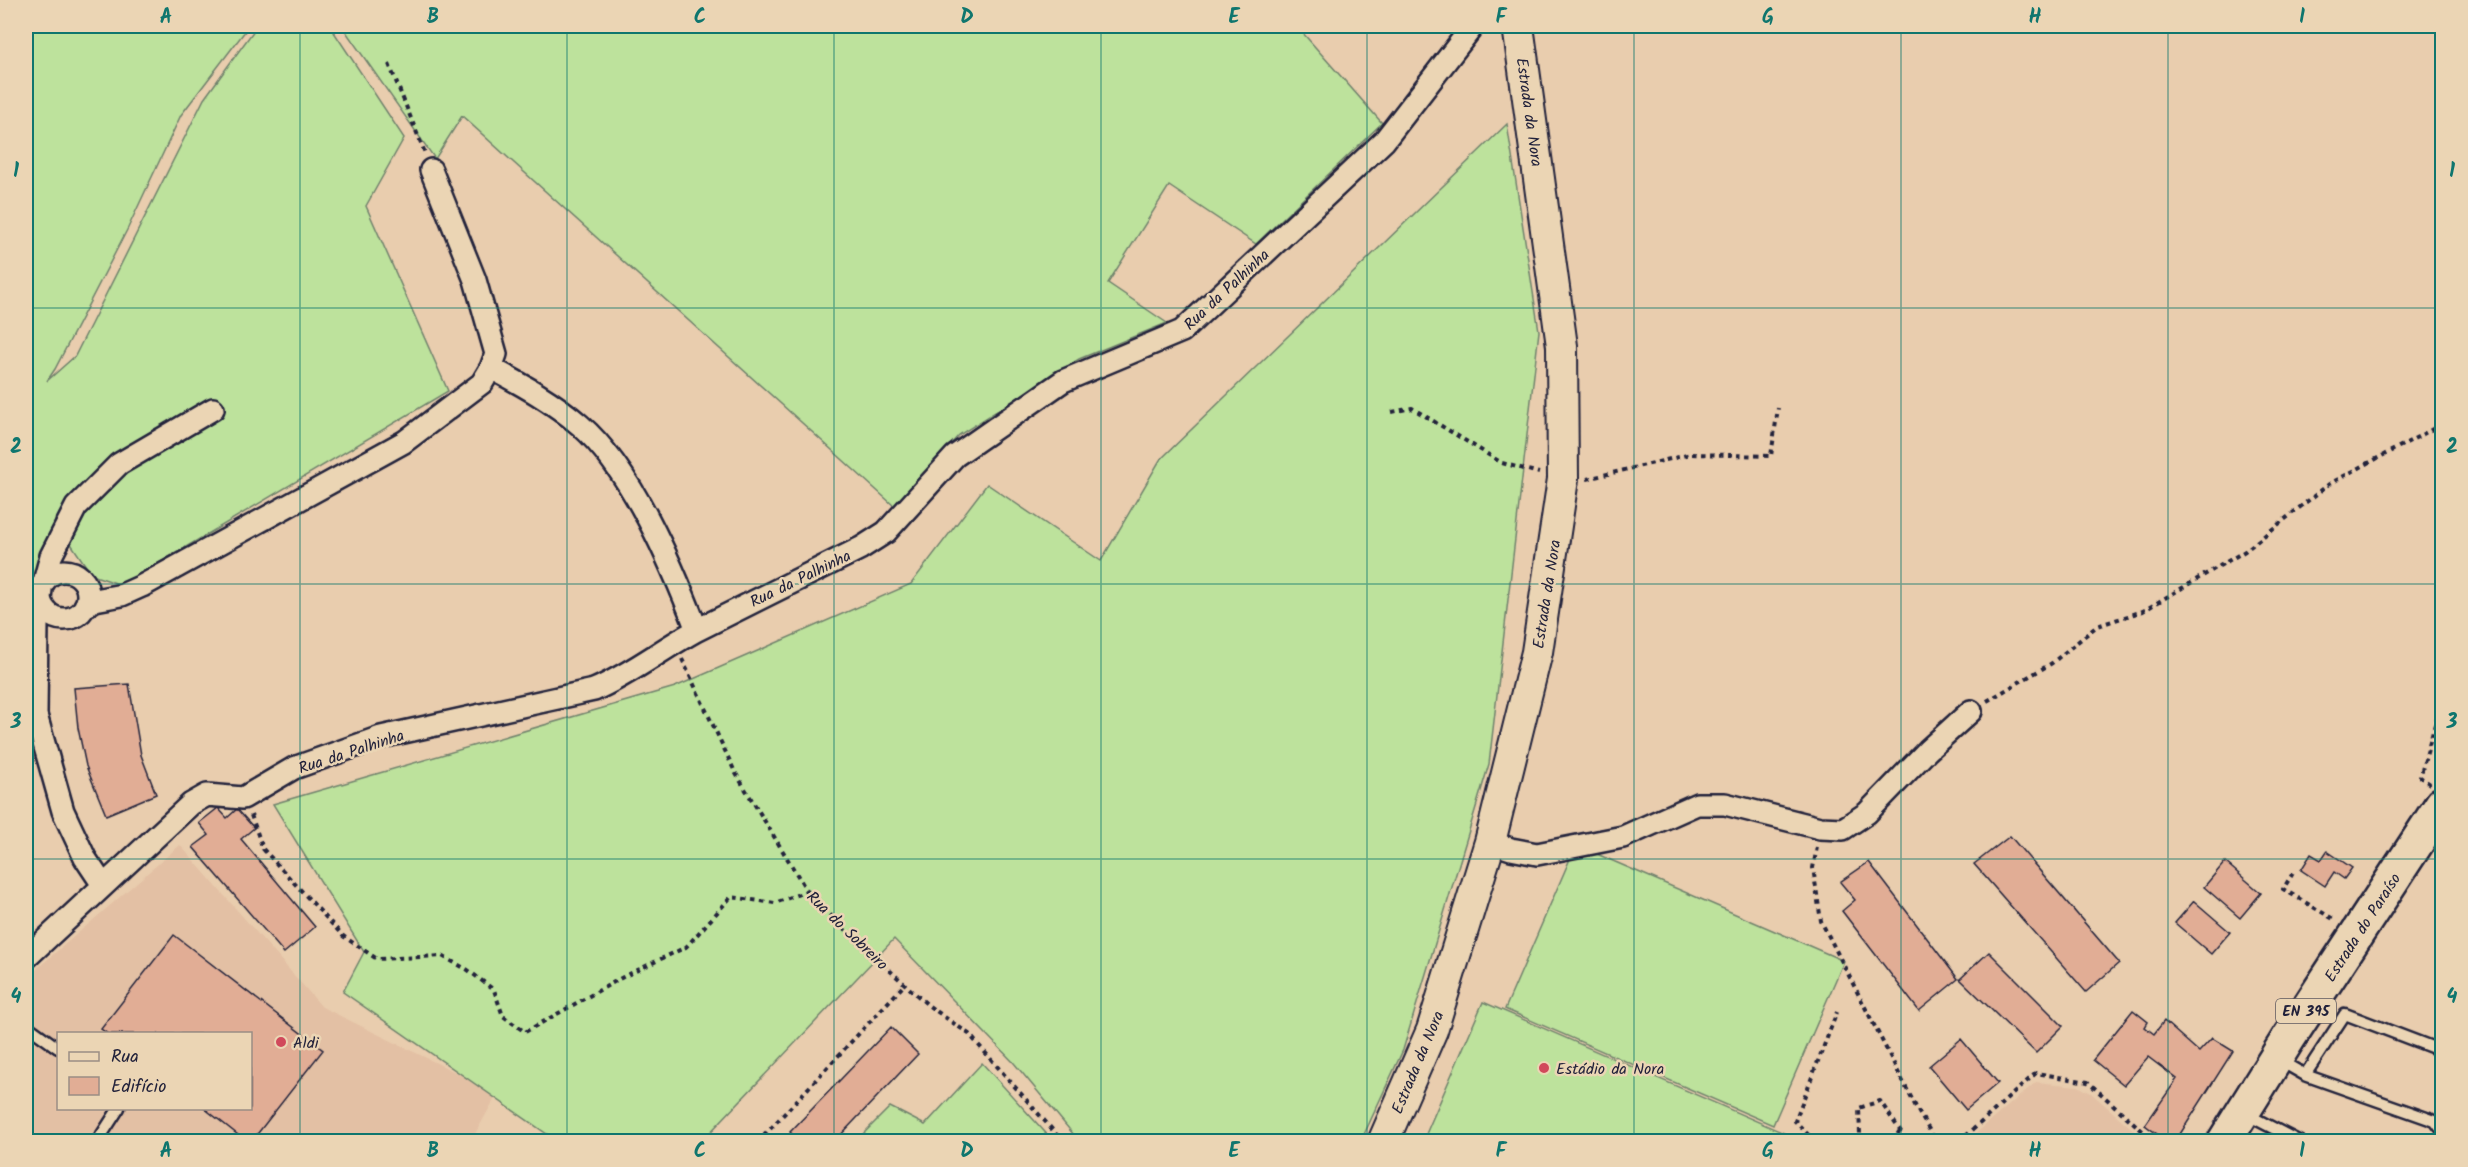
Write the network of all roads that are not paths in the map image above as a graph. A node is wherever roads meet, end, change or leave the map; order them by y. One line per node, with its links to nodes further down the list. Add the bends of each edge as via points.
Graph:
1 (1473, 26): 12 (street, Rua da Palhinha, via 1384,141 1182,331 1063,381 955,456 886,532)
2 (1518, 26): 16 (street, Estrada da Nora, via 1562,346 1563,479 1537,652)
3 (432, 170): 4 (street, via 475,280 496,354)
4 (491, 368): 9 (street, via 474,390 404,442); 12 (street, via 540,394 581,426 619,468 673,568)
5 (213, 410): 6 (street, via 119,464 76,507)
6 (64, 528): 7 (street, via 65,555); 8 (street)
7 (80, 578): 8 (street, via 66,571 54,573); 9 (street, via 103,592); 10 (street, via 88,592)
8 (42, 586): 11 (street, via 42,603 49,613); 13 (street)
9 (122, 595): 10 (street)
10 (85, 606): 11 (street)
11 (66, 619): 13 (street, via 44,634)
12 (697, 630): 17 (street, Rua da Palhinha, via 594,690 381,737 294,768 243,798 207,795 191,804)
13 (37, 650): 17 (street, via 36,715 63,811)
14 (1971, 711): 16 (street, via 1867,813 1842,829 1820,828 1725,804 1696,804 1623,837 1537,854)
15 (2439, 796): 22 (main road, Estrada do Paraíso / EN 395, via 2358,934)
16 (1490, 842): 28 (street, Estrada da Nora, via 1432,1030)
17 (103, 885): 18 (street)
18 (26, 958)
19 (26, 1025): 20 (lane)
20 (57, 1047)
21 (2442, 1052): 23 (lane, via 2345,1014)
22 (2276, 1059): 23 (lane); 25 (main road, Estrada do Paraíso / EN 395)
23 (2305, 1075): 26 (lane, via 2435,1121)
24 (118, 1110): 27 (lane)
25 (2243, 1112): 29 (main road, Estrada do Paraíso / EN 395); 30 (lane)
26 (2442, 1130)
27 (97, 1142)
28 (1383, 1142)
29 (2224, 1142)
30 (2300, 1142)

